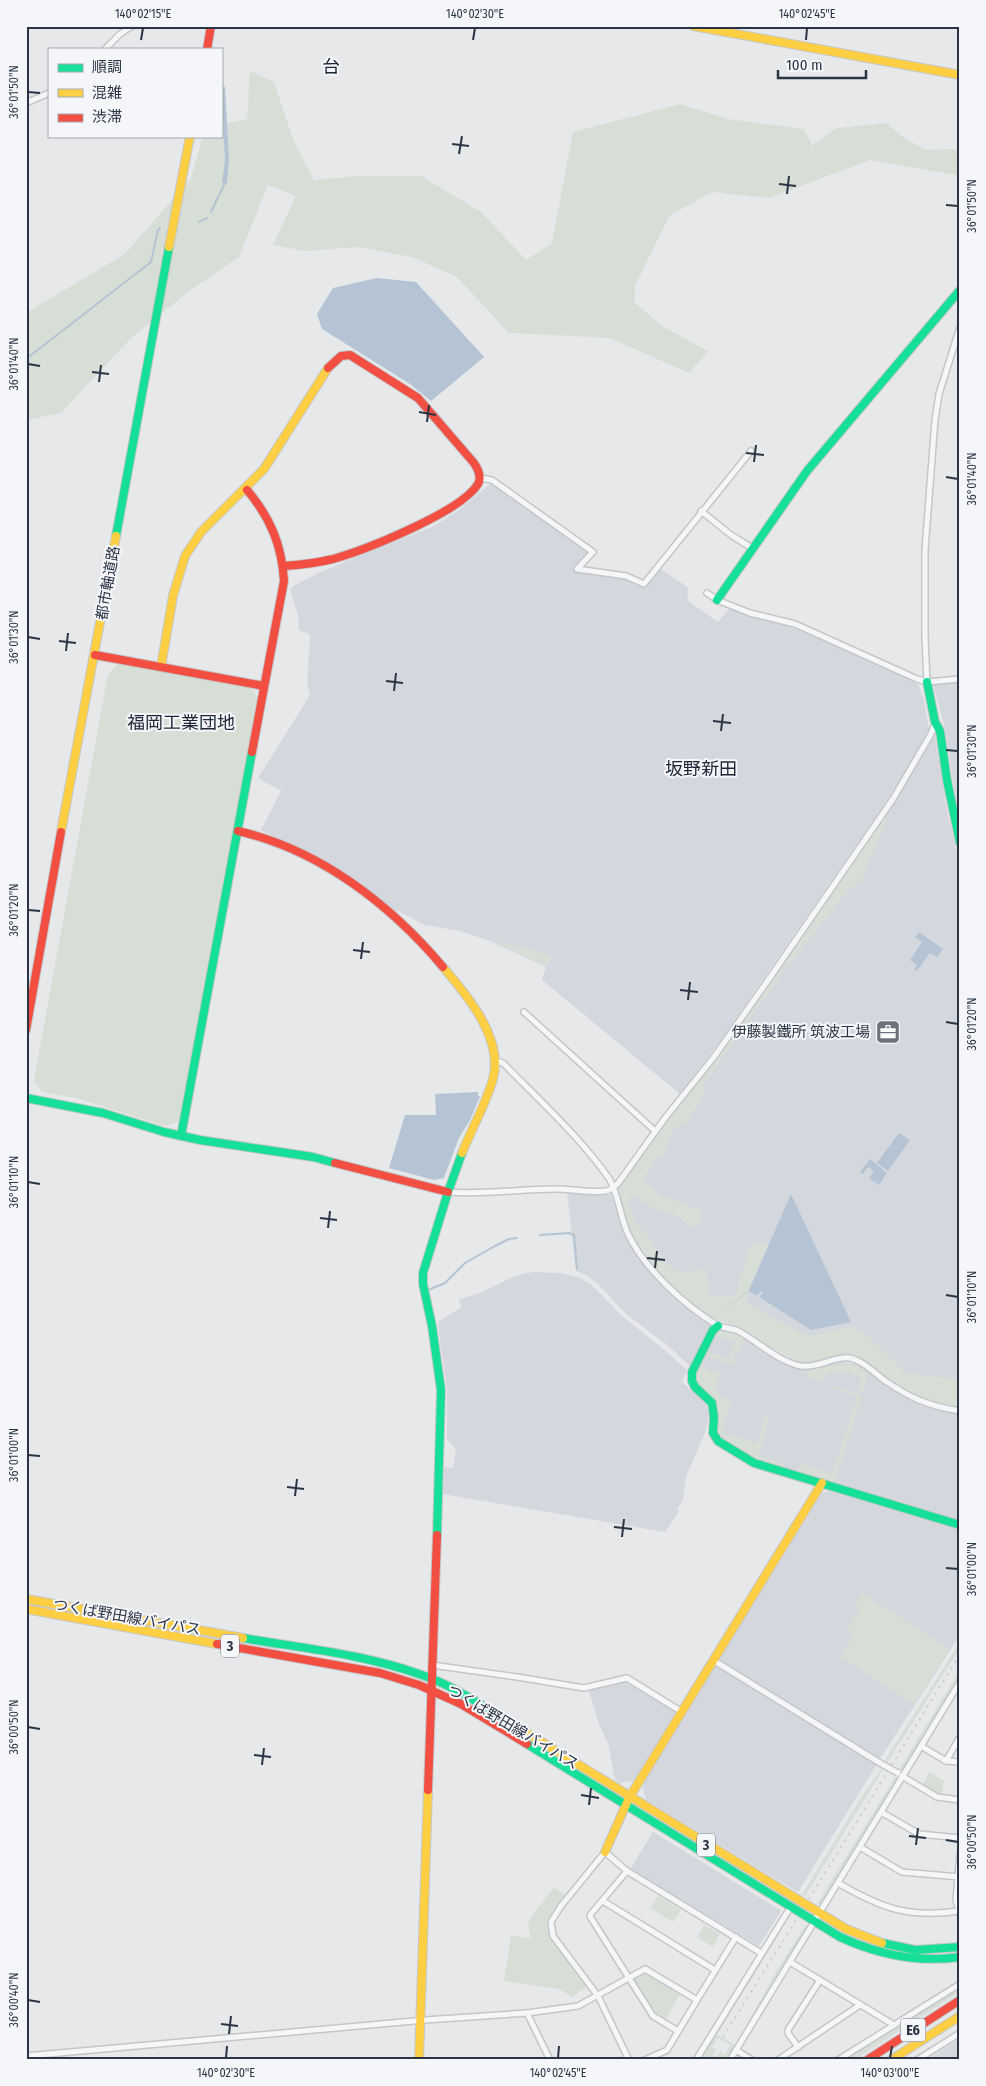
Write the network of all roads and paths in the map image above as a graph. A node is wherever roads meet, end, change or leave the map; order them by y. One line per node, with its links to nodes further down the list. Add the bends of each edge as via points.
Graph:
1 (132, 26): 4 (street)
2 (211, 26): 5 (main road)
3 (693, 26): 6 (main road)
4 (105, 48)
5 (207, 48)
6 (960, 75)
7 (48, 93): 8 (street)
8 (26, 103)
9 (190, 138): 20 (main road, 都市軸道路)
10 (960, 290): 16 (main road, via 807,471)
11 (960, 327): 23 (street, via 934,420 925,550)
12 (751, 451): 15 (street)
13 (480, 478): 14 (main road, via 474,463 418,398 346,355 328,366 281,444); 15 (street, via 492,480 593,552 577,569 626,576 644,584); 17 (main road, via 476,487 460,499 414,527 344,556)
14 (247, 490): 17 (main road, via 269,518); 21 (main road, via 199,536 185,557 177,580)
15 (701, 512): 16 (street)
16 (752, 548): 19 (main road)
17 (284, 566): 24 (main road)
18 (707, 593): 19 (street)
19 (717, 600): 23 (street, via 750,613 794,624)
20 (95, 655): 21 (main road); 29 (main road, 都市軸道路)
21 (161, 667): 24 (main road)
22 (960, 679): 23 (street)
23 (927, 682): 25 (main road)
24 (264, 686): 26 (main road)
25 (935, 722): 27 (main road, via 940,731); 32 (street, via 893,799 714,1057)
26 (238, 831): 30 (main road, via 284,845 332,872 357,887 413,933 469,1000 490,1034); 33 (main road)
27 (960, 843)
28 (524, 1012): 32 (street)
29 (26, 1030)
30 (496, 1061): 34 (street, via 503,1063 584,1145 610,1179); 35 (main road, via 493,1080)
31 (26, 1098): 33 (main road, via 103,1113)
32 (655, 1131): 34 (street)
33 (181, 1136): 35 (main road, via 312,1157)
34 (613, 1188): 35 (street, via 604,1191 518,1189 474,1194); 36 (street, via 628,1235 640,1253 664,1284)
35 (448, 1192): 43 (main road, via 422,1279 441,1390)
36 (718, 1326): 37 (street, via 738,1331 768,1351 801,1366 850,1358 858,1360 922,1403); 38 (main road, via 692,1372 695,1387 712,1403 714,1437 754,1462)
37 (960, 1411)
38 (822, 1484): 39 (main road); 42 (main road)
39 (960, 1525)
40 (26, 1599): 44 (main road, つくば野田線バイパス / 3, via 370,1660)
41 (26, 1609): 46 (main road, つくば野田線バイパス / 3, via 380,1673)
42 (713, 1660): 47 (main road); 52 (street, bridge)
43 (432, 1665): 44 (main road); 47 (street, via 584,1688 627,1678)
44 (432, 1679): 46 (main road); 53 (main road, つくば野田線バイパス / 3, via 496,1713)
45 (960, 1682): 49 (street)
46 (431, 1690): 55 (main road, つくば野田線バイパス / 3, via 489,1720); 84 (main road)
47 (682, 1712): 53 (main road)
48 (960, 1737): 50 (street)
49 (921, 1746): 50 (street); 52 (street)
50 (946, 1761): 51 (street)
51 (960, 1762)
52 (901, 1775): 54 (street, via 937,1797); 56 (street)
53 (630, 1798): 55 (main road); 67 (main road, つくば野田線バイパス / 3)
54 (960, 1800)
55 (625, 1806): 59 (main road); 65 (main road, つくば野田線バイパス / 3)
56 (881, 1812): 57 (street, via 919,1834); 58 (street)
57 (960, 1838)
58 (860, 1847): 62 (street, via 902,1872); 63 (street)
59 (605, 1852): 61 (street); 78 (street, via 551,1922 554,1936)
60 (960, 1854): 62 (street)
61 (627, 1871): 64 (street); 69 (street)
62 (959, 1878): 66 (street, via 956,1900)
63 (838, 1883): 66 (street, via 894,1910 926,1914); 67 (street)
64 (603, 1901): 74 (street); 75 (street, via 590,1918)
65 (790, 1908): 68 (main road, つくば野田線バイパス / 3); 71 (street)
66 (959, 1912)
67 (819, 1914): 68 (street); 70 (main road, つくば野田線バイパス / 3, via 862,1937 894,1947 927,1950)
68 (814, 1922): 72 (main road, つくば野田線バイパス / 3, via 854,1944 886,1955 922,1960); 73 (street)
69 (736, 1937): 71 (street); 74 (street)
70 (960, 1947)
71 (761, 1953): 95 (street)
72 (960, 1957)
73 (790, 1962): 76 (street); 89 (street)
74 (715, 1970): 79 (street)
75 (629, 1978): 78 (street); 79 (street, via 644,1969); 86 (street, via 653,2016)
76 (820, 1980): 81 (street); 88 (street, via 788,2030)
77 (960, 1984): 85 (street)
78 (598, 1996): 82 (street, via 578,2006); 93 (street)
79 (697, 2000): 86 (street)
80 (960, 2000): 100 (main road, E6)
81 (860, 2005): 85 (street); 88 (street)
82 (527, 2013): 84 (street); 92 (street)
83 (960, 2016): 101 (main road, E6)
84 (419, 2020): 90 (street); 91 (main road)
85 (894, 2025): 99 (street)
86 (678, 2031): 94 (street, via 667,2050)
87 (960, 2033): 102 (street)
88 (798, 2047): 98 (street)
89 (736, 2050): 96 (street); 97 (street)
90 (26, 2056)
91 (419, 2060)
92 (550, 2060)
93 (629, 2060)
94 (646, 2060)
95 (696, 2060)
96 (730, 2060)
97 (752, 2060)
98 (778, 2060)
99 (838, 2060)
100 (867, 2060)
101 (891, 2060)
102 (917, 2060)

